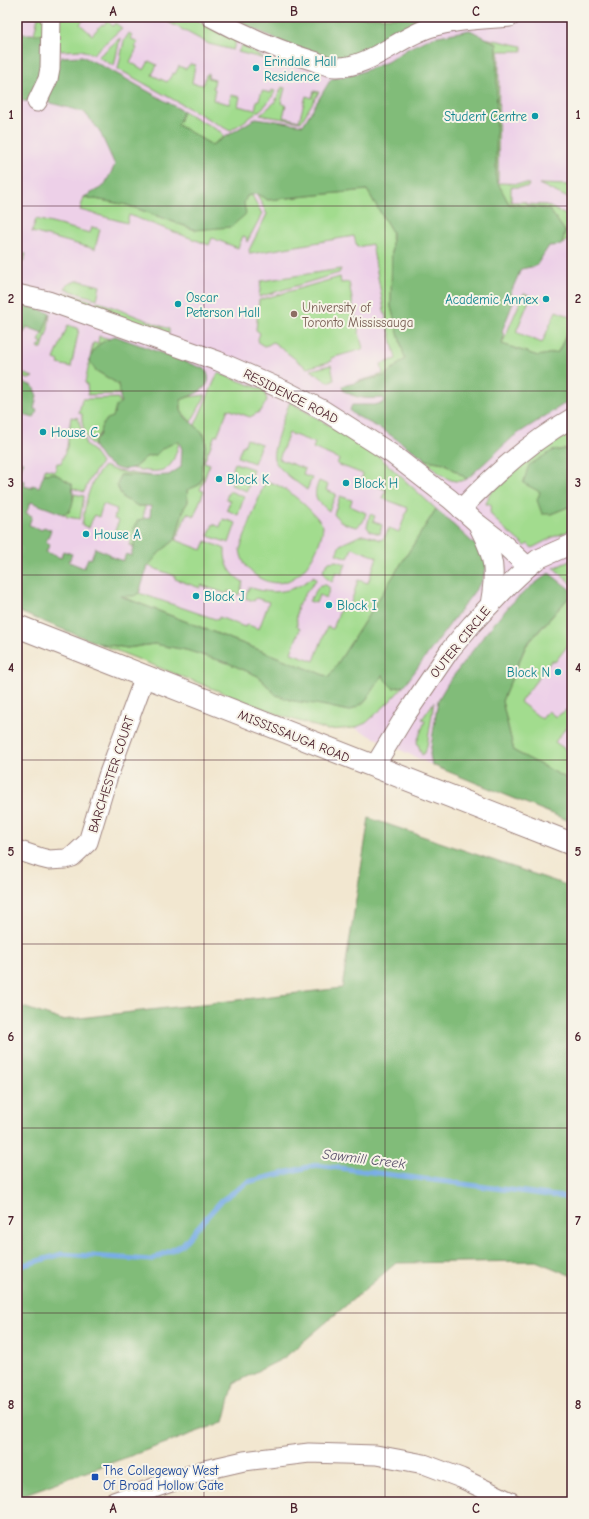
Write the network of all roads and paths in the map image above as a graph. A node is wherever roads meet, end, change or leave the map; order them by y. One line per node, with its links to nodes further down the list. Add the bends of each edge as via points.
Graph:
1 (51, 17): 4 (street, via 50,68 48,79)
2 (211, 17): 3 (street, via 291,54 334,67 353,65 429,28 471,20)
3 (510, 17)
4 (37, 102)
5 (17, 294): 7 (street, RESIDENCE ROAD, via 48,301 211,359 286,391 323,410 392,454)
6 (572, 418): 7 (street, via 536,441 497,472)
7 (461, 509): 8 (street, RESIDENCE ROAD)
8 (477, 523): 10 (street, RESIDENCE ROAD); 11 (street, via 492,554 494,581)
9 (572, 544): 10 (street, OUTER CIRCLE, via 538,559)
10 (528, 567): 11 (street, OUTER CIRCLE)
11 (490, 605): 14 (street, OUTER CIRCLE, via 450,650)
12 (17, 626): 13 (main road, MISSISSAUGA ROAD)
13 (145, 676): 14 (main road, MISSISSAUGA ROAD); 16 (street, BARCHESTER COURT, via 108,776 88,842 72,857 65,859 49,860)
14 (374, 767): 15 (main road, MISSISSAUGA ROAD)
15 (572, 844)
16 (17, 850)
17 (114, 1502): 18 (street, via 205,1470 236,1462 309,1454 376,1455 424,1464)
18 (511, 1502)

